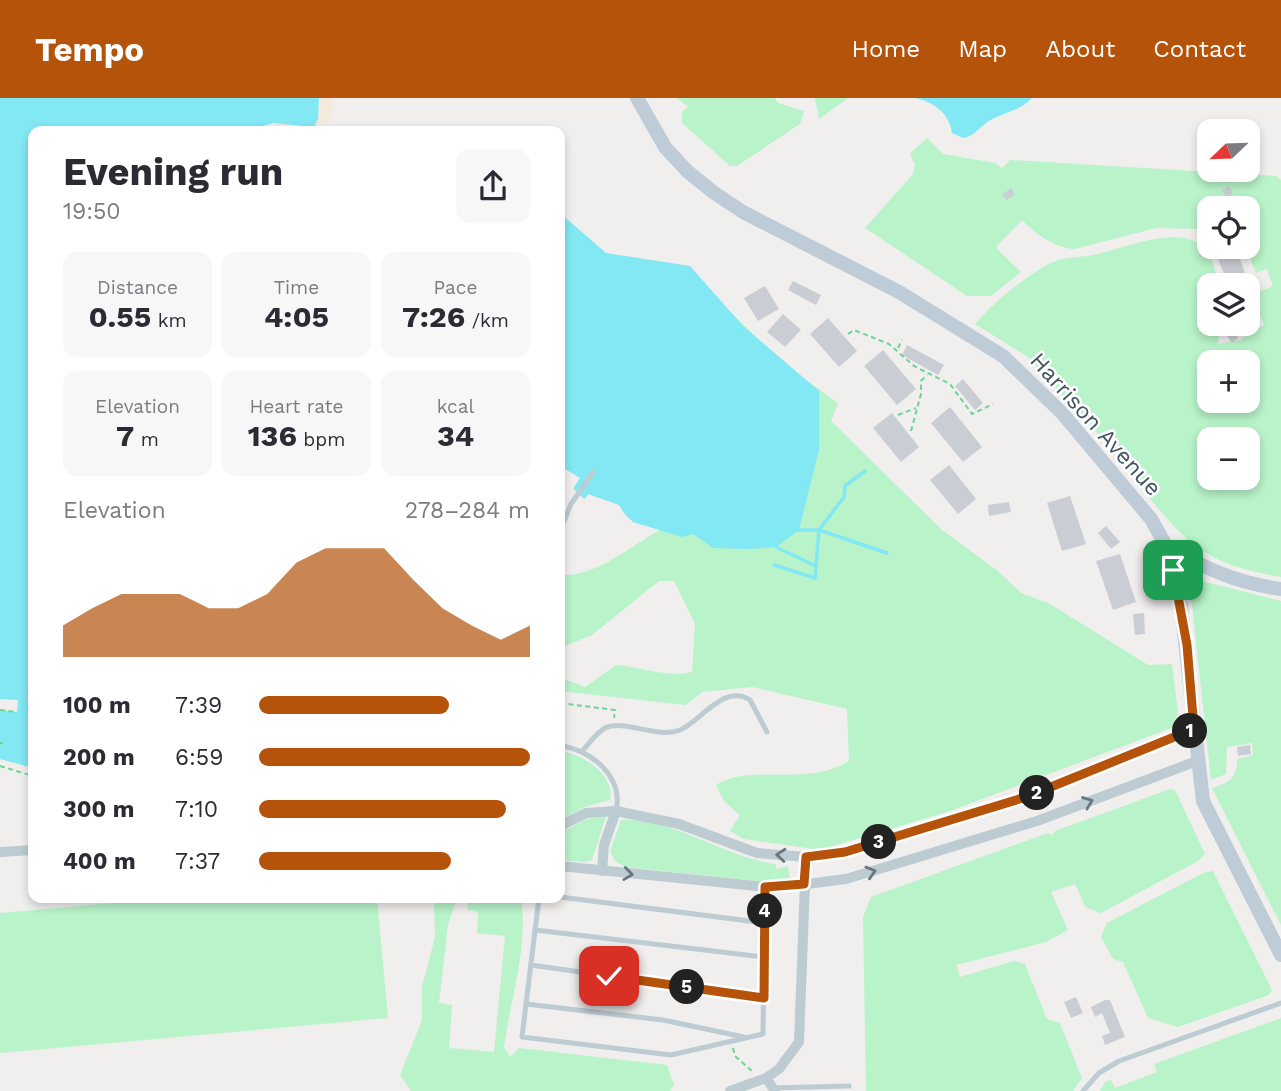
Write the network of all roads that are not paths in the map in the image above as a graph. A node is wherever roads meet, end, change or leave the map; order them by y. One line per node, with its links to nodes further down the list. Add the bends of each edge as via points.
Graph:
1 (637, 98): 4 (main road, Harrison Avenue, via 670,153 713,192 899,292 1003,356 1101,456)
2 (593, 472): 3 (lane)
3 (565, 519)
4 (1166, 544): 5 (main road, via 1228,578); 6 (main road, Harrison Avenue, via 1181,606)
5 (1281, 589)
6 (1194, 729): 10 (main road, Harrison Avenue); 15 (street, via 1026,797 845,852)
7 (767, 732): 9 (lane, via 754,705 741,696 717,703 672,732 613,726)
8 (565, 747): 9 (lane)
9 (582, 751): 11 (lane, via 605,770 617,789)
10 (1197, 761): 18 (street, one-way to 10, via 846,879 1037,821); 24 (main road, Harrison Avenue, via 1203,801)
11 (616, 811): 12 (street, via 586,813); 15 (street, one-way to 11, via 757,853 680,824); 17 (street, via 604,845)
12 (565, 824)
13 (28, 850): 14 (street)
14 (0, 852)
15 (806, 857): 18 (street)
16 (565, 867): 17 (street)
17 (602, 871): 19 (street, one-way to 19)
18 (804, 884): 19 (street); 31 (street, via 801,1036 789,1059)
19 (765, 887): 22 (lane)
20 (565, 898): 22 (lane)
21 (538, 903): 23 (lane)
22 (765, 923): 25 (lane)
23 (535, 930): 25 (lane); 26 (lane)
24 (1281, 955)
25 (764, 957): 27 (lane)
26 (531, 965): 27 (lane); 29 (lane)
27 (764, 998): 30 (lane, via 764,1034)
28 (1281, 1003): 35 (lane, via 1119,1061 1099,1073)
29 (526, 1004): 30 (lane, via 663,1020); 30 (lane, via 523,1037 671,1055)
30 (747, 1037)
31 (762, 1080): 33 (street); 34 (street)
32 (849, 1086): 33 (lane)
33 (774, 1089)
34 (730, 1091)
35 (1083, 1091)

